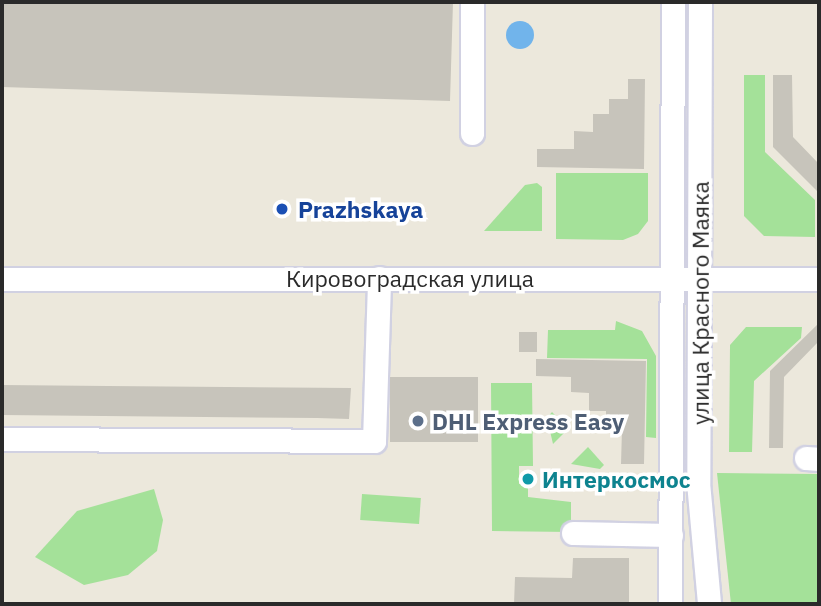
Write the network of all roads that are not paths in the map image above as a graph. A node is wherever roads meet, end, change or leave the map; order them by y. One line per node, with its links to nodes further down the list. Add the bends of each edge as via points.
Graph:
1 (472, 2): 4 (street)
2 (673, 2): 7 (street, улица Красного Маяка)
3 (700, 2): 8 (street, улица Красного Маяка)
4 (472, 122)
5 (379, 278): 6 (street, Кировоградская улица); 7 (street, Кировоградская улица); 10 (street, via 374,441)
6 (2, 279)
7 (671, 279): 8 (street, Кировоградская улица); 12 (street, улица Красного Маяка)
8 (700, 279): 9 (street, Кировоградская улица); 14 (street, улица Красного Маяка, via 698,482)
9 (819, 279)
10 (2, 439)
11 (573, 533): 12 (street)
12 (671, 535): 13 (street, улица Красного Маяка)
13 (670, 604)
14 (709, 604)

